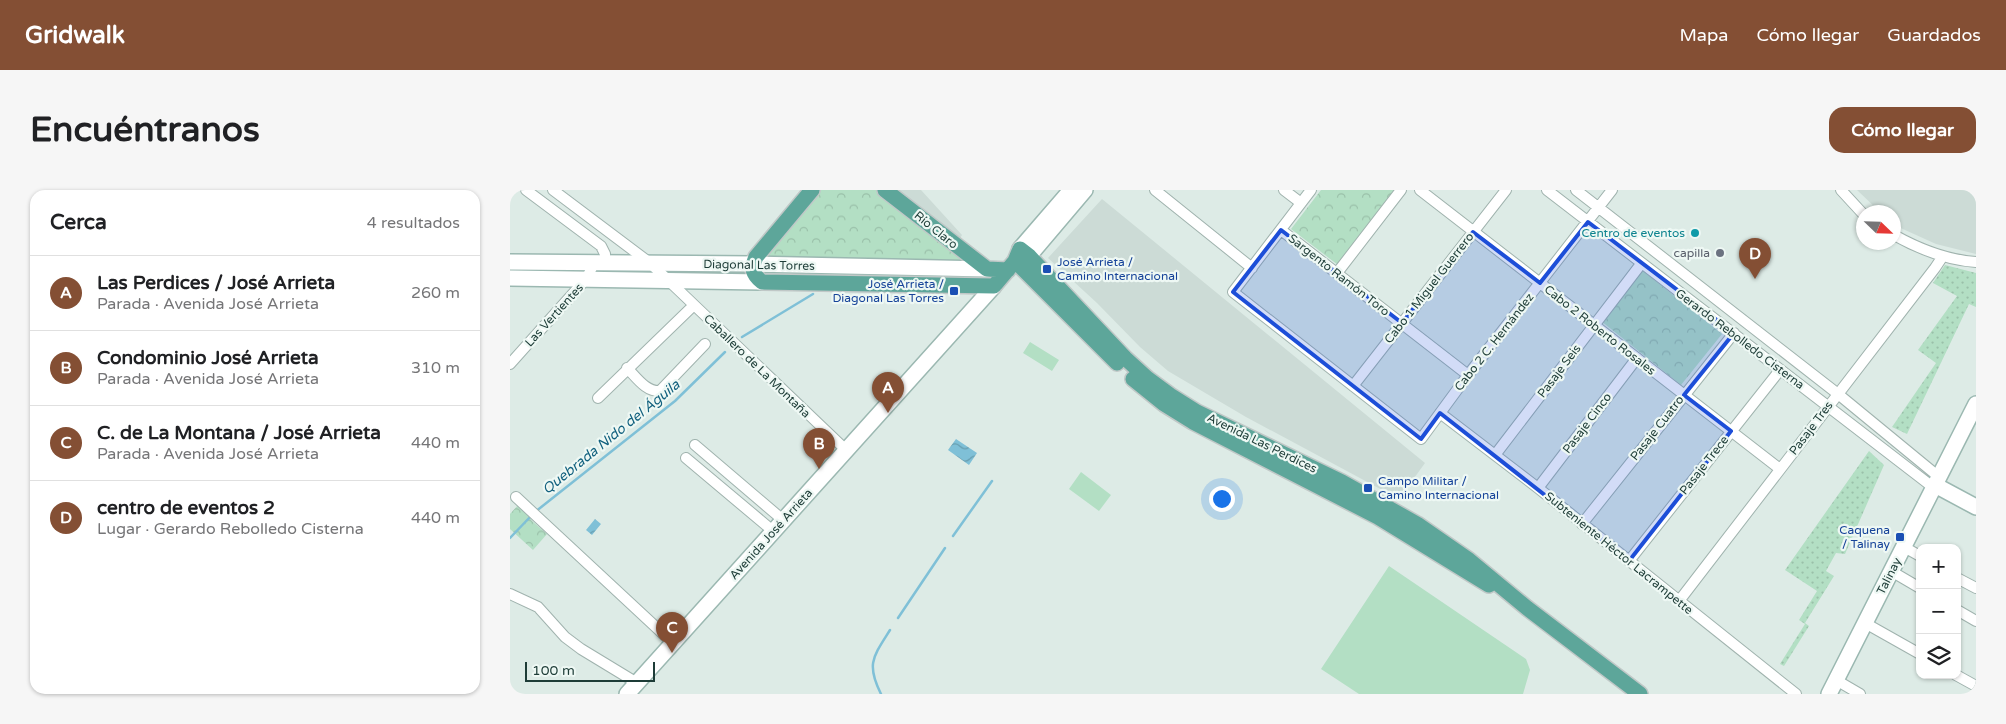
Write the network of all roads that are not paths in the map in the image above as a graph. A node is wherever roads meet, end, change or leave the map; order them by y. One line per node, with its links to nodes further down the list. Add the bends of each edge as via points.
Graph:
1 (526, 190): 27 (street, via 601,246 605,254)
2 (553, 190): 29 (street)
3 (812, 190): 30 (main road)
4 (885, 190): 33 (main road, Río Claro)
5 (1071, 190): 25 (main road, Avenida José Arrieta)
6 (1085, 190): 25 (main road, Avenida José Arrieta)
7 (1155, 190): 32 (street)
8 (1284, 190): 17 (street)
9 (1311, 190): 17 (street)
10 (1401, 190): 34 (street)
11 (1420, 190): 22 (street, Cabo 2 Roberto Rosales)
12 (1506, 190): 22 (street, Cabo 1 Miguel Guerrero)
13 (1546, 190): 20 (street, Gerardo Rebolledo Cisterna)
14 (1576, 190): 19 (street, Gerardo Rebolledo Cisterna)
15 (1612, 190): 19 (street, Cabo 2 C. Hernández)
16 (1841, 190): 18 (street)
17 (1301, 203): 21 (street)
18 (1856, 206)
19 (1598, 208): 20 (street, Cabo 2 C. Hernández); 52 (street, Gerardo Rebolledo Cisterna)
20 (1588, 222): 31 (street, Gerardo Rebolledo Cisterna); 39 (street, Cabo 2 C. Hernández)
21 (1281, 230): 32 (street); 34 (street, Sargento Ramón Toro)
22 (1474, 232): 39 (street, Cabo 2 Roberto Rosales); 42 (street, Cabo 1 Miguel Guerrero)
23 (1901, 239): 24 (street)
24 (1943, 256): 28 (street); 52 (street, Pasaje Tres)
25 (1018, 259): 33 (main road, Diagonal Las Torres); 40 (main road, Avenida José Arrieta); 89 (main road, Avenida Las Perdices, via 1147,378 1170,395 1197,412 1342,482 1402,515 1469,560)
26 (510, 262): 27 (main road, Diagonal Las Torres)
27 (600, 262): 29 (main road, Diagonal Las Torres); 36 (street, Las Vertientes)
28 (1976, 262)
29 (650, 264): 30 (main road, Diagonal Las Torres); 37 (street)
30 (753, 264): 33 (main road, Diagonal Las Torres); 38 (main road, via 755,275)
31 (1641, 264): 43 (street, Pasaje Seis); 44 (street, Gerardo Rebolledo Cisterna)
32 (1252, 268): 51 (street, via 1233,292)
33 (987, 269)
34 (1337, 273): 42 (street, Sargento Ramón Toro)
35 (510, 278): 36 (main road, Diagonal Las Torres)
36 (586, 280): 37 (main road, Diagonal Las Torres); 47 (street, Las Vertientes)
37 (669, 281): 38 (main road, Diagonal Las Torres); 41 (street, Caballero de La Montaña)
38 (762, 282): 40 (main road, Diagonal Las Torres)
39 (1540, 283): 43 (street, Cabo 2 Roberto Rosales); 50 (street, Cabo 2 C. Hernández)
40 (994, 286): 61 (main road, Avenida José Arrieta)
41 (694, 305): 48 (street); 61 (street, Caballero de La Montaña)
42 (1402, 323): 50 (street, Sargento Ramón Toro); 51 (street, Cabo 1 Miguel Guerrero)
43 (1594, 325): 46 (street, Cabo 2 Roberto Rosales); 62 (street, Pasaje Seis)
44 (1734, 333): 49 (street, Gerardo Rebolledo Cisterna); 53 (street, Pasaje Cuatro)
45 (705, 344): 48 (street, via 660,391 647,388)
46 (1637, 358): 53 (street, Cabo 2 Roberto Rosales); 66 (street, Pasaje Cinco)
47 (510, 364)
48 (628, 368): 54 (street)
49 (1780, 370): 56 (street, Gerardo Rebolledo Cisterna); 59 (street, Pasaje Trece)
50 (1468, 375): 57 (street, Cabo 2 C. Hernández)
51 (1353, 386): 57 (street, Cabo 2 C. Hernández, via 1421,439)
52 (1838, 394): 56 (street, Pasaje Tres); 65 (street, Gerardo Rebolledo Cisterna)
53 (1684, 395): 59 (street, Cabo 2 Roberto Rosales); 69 (street, Pasaje Cuatro)
54 (598, 398)
55 (1976, 404): 58 (main road, Talinay)
56 (1827, 406): 64 (street, Pasaje Tres); 65 (street, Gerardo Rebolledo Cisterna)
57 (1440, 413): 62 (street, Subteniente Héctor Lacrampette)
58 (1972, 424): 65 (main road, Talinay)
59 (1732, 431): 64 (street, Cabo 2 Roberto Rosales); 73 (street, Pasaje Trece)
60 (695, 445): 70 (street)
61 (846, 450): 70 (main road, Avenida José Arrieta)
62 (1495, 455): 66 (street, Subteniente Héctor Lacrampette)
63 (686, 458): 70 (street)
64 (1780, 469): 79 (street, Pasaje Tres)
65 (1936, 483): 68 (main road); 71 (main road, Talinay)
66 (1538, 488): 69 (street, Subteniente Héctor Lacrampette)
67 (516, 497): 83 (street)
68 (1976, 507)
69 (1582, 524): 73 (street, Subteniente Héctor Lacrampette)
70 (778, 526): 83 (main road, Avenida José Arrieta)
71 (1904, 547): 72 (street); 74 (main road, Talinay)
72 (1916, 554)
73 (1629, 561): 79 (street, Subteniente Héctor Lacrampette)
74 (1891, 572): 76 (street); 82 (main road, Talinay)
75 (1961, 580): 77 (street)
76 (1916, 586)
77 (1976, 588)
78 (510, 594): 88 (street, via 538,607 565,637)
79 (1679, 601): 90 (street, Subteniente Héctor Lacrampette)
80 (1961, 612): 81 (street)
81 (1976, 621)
82 (1865, 623): 84 (street); 86 (main road, Talinay)
83 (673, 643): 88 (main road, Avenida José Arrieta)
84 (1916, 652)
85 (1961, 678): 87 (street)
86 (1836, 680): 91 (main road, Talinay); 92 (street)
87 (1976, 686)
88 (632, 688)
89 (1640, 694)
90 (1796, 694)
91 (1829, 694)
92 (1860, 694)

